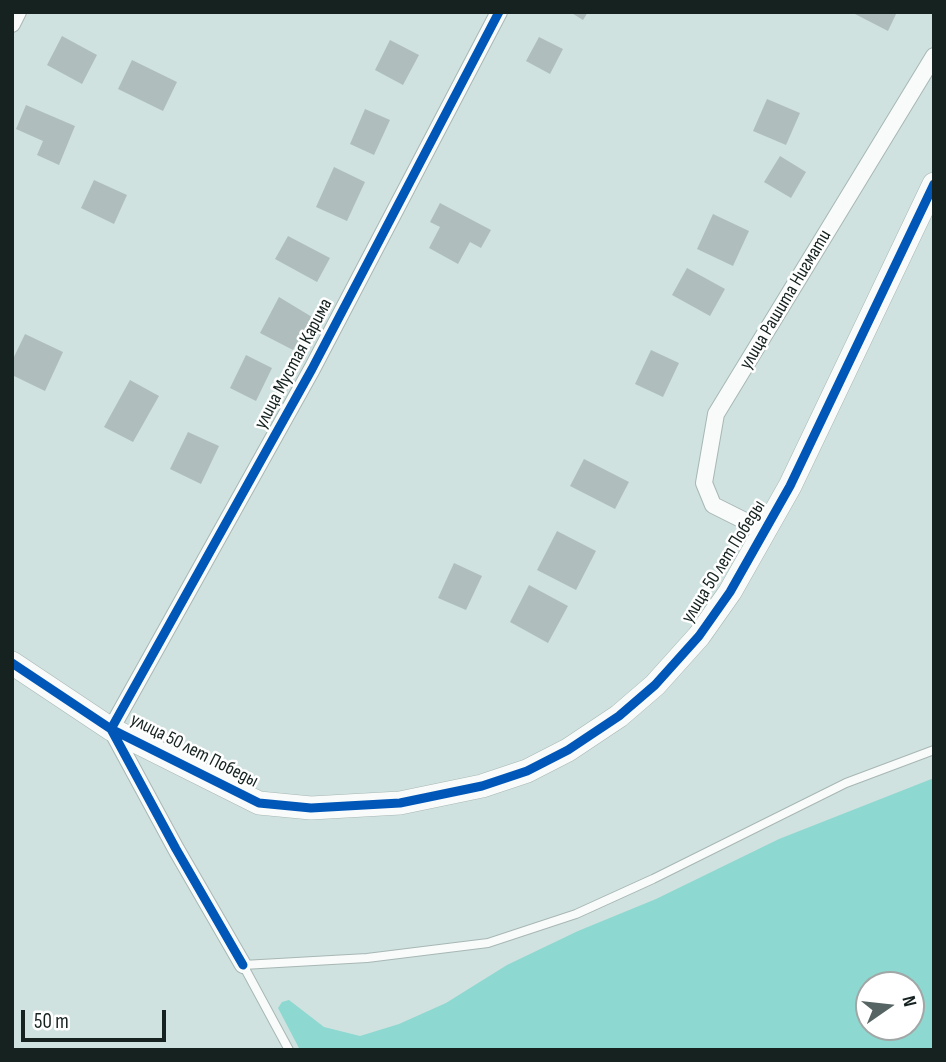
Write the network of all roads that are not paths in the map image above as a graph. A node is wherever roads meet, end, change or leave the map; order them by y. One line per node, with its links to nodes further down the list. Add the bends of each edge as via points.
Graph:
1 (18, 12): 3 (street)
2 (499, 12): 8 (street, улица Мустая Карима, via 312,369)
3 (12, 24)
4 (934, 55): 6 (street, улица Рашита Нигмати, via 716,414 704,483 713,505)
5 (934, 184): 6 (street, улица 50 лет Победы)
6 (765, 531): 8 (street, улица 50 лет Победы, via 699,636 655,685 568,750 527,771 482,786 400,803 311,808 259,803)
7 (12, 663): 8 (street, улица 50 лет Победы)
8 (111, 729): 10 (street)
9 (934, 750): 10 (lane, via 846,783 576,914 488,943 367,958)
10 (243, 965): 11 (lane)
11 (289, 1050)

